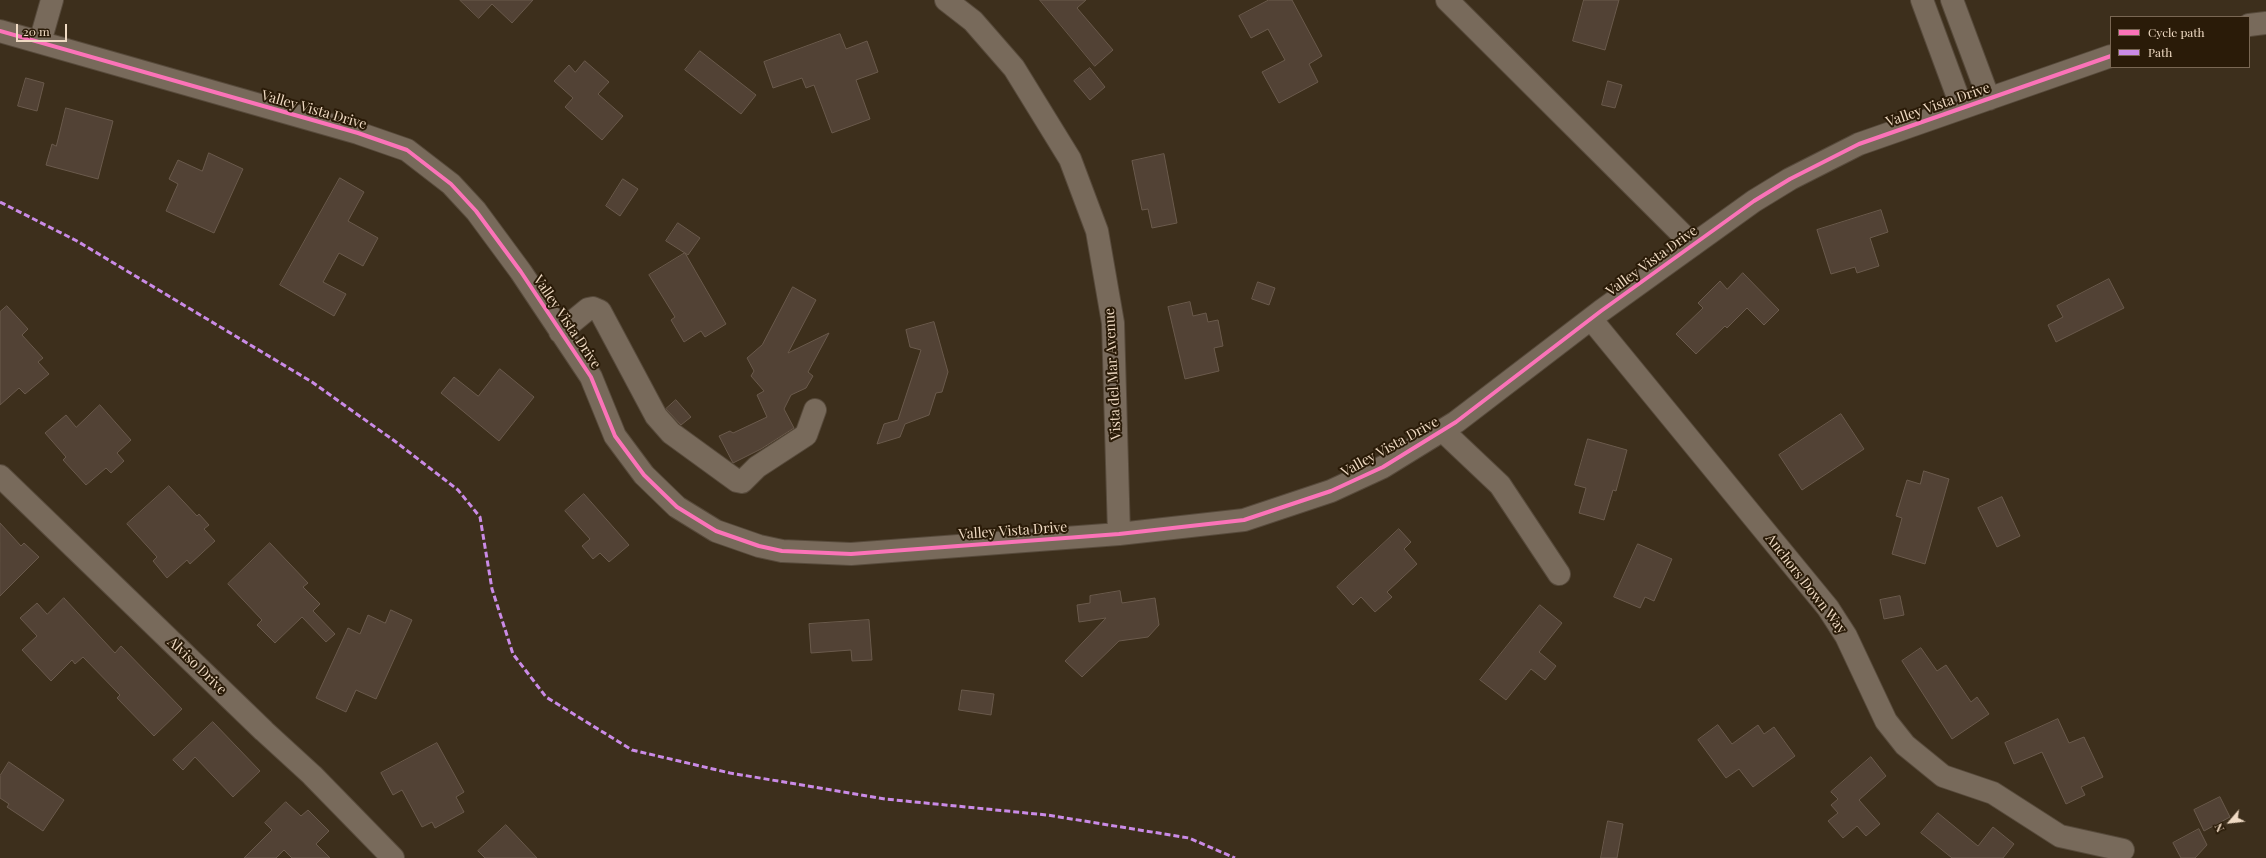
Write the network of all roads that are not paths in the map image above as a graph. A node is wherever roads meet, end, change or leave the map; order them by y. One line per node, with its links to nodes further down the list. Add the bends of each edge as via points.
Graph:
1 (52, 0): 9 (street)
2 (946, 0): 19 (street, Vista del Mar Avenue, via 973,21 1014,68 1070,159 1097,231 1113,323)
3 (1447, 0): 13 (street)
4 (1922, 0): 12 (street)
5 (1952, 0): 11 (street)
6 (2266, 23): 7 (street)
7 (2250, 25)
8 (0, 31): 9 (street, Valley Vista Drive)
9 (40, 42): 15 (street, Valley Vista Drive, via 358,133 407,150 451,184 476,211 521,272)
10 (2110, 56): 11 (street, Valley Vista Drive)
11 (1989, 99): 12 (street, Valley Vista Drive)
12 (1962, 108): 13 (street, Valley Vista Drive, via 1859,144 1824,160 1754,201)
13 (1693, 245): 14 (street, Valley Vista Drive)
14 (1591, 319): 17 (street, Valley Vista Drive); 21 (street, Anchors Down Way, via 1828,608 1846,636 1886,721 1905,745 1943,776 1993,793 2060,836)
15 (560, 332): 16 (street, via 588,310 593,308 600,311 656,416 682,442 737,481 742,482 757,467 806,435); 19 (street, Valley Vista Drive, via 591,377 616,436 644,475 683,511 716,531 737,540 782,551 851,554)
16 (815, 410)
17 (1443, 431): 19 (street, Valley Vista Drive, via 1356,480 1284,508 1244,520); 20 (street, via 1500,485)
18 (0, 476): 22 (street, Alviso Drive, via 312,775)
19 (1120, 534)
20 (1559, 574)
21 (2124, 850)
22 (393, 858)

